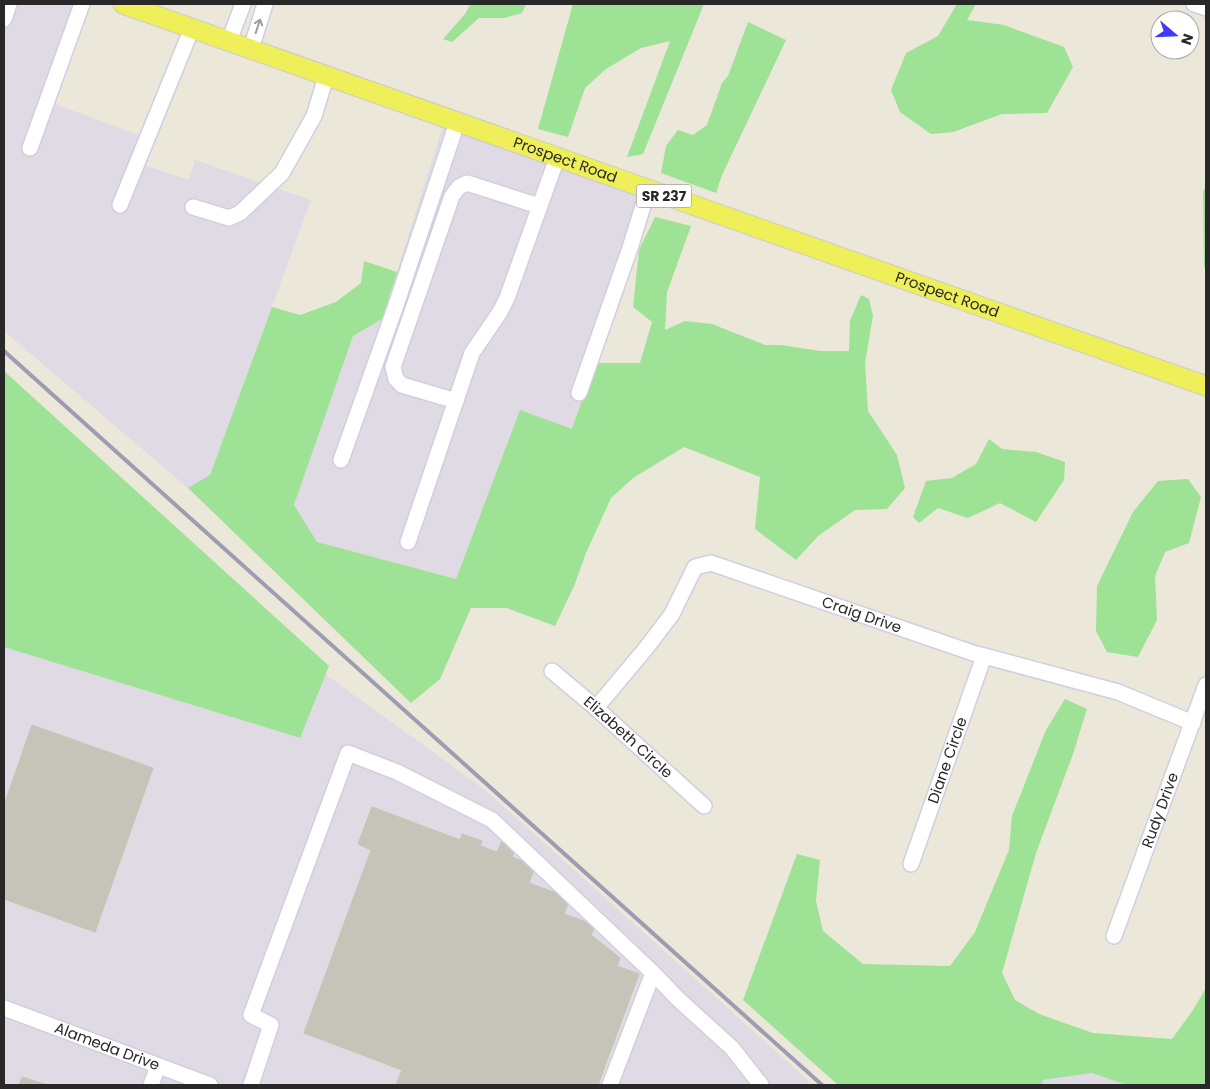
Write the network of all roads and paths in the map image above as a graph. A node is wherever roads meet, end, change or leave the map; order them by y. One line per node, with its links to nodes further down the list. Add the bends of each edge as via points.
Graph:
1 (9, 4): 8 (street)
2 (82, 4): 14 (street)
3 (123, 4): 9 (main road, Prospect Road / SR 237)
4 (243, 4): 10 (street)
5 (265, 4): 11 (street, one-way to 5)
6 (1194, 4): 7 (street)
7 (1206, 8)
8 (4, 19)
9 (192, 28): 10 (main road, Prospect Road / SR 237); 17 (street)
10 (229, 41): 11 (main road, Prospect Road / SR 237)
11 (250, 49): 12 (main road, Prospect Road / SR 237)
12 (326, 77): 13 (main road, Prospect Road / SR 237); 19 (street, via 314,116 282,173 270,185 240,213 230,218)
13 (457, 123): 15 (main road, Prospect Road / SR 237); 23 (street)
14 (30, 148)
15 (557, 158): 16 (main road, Prospect Road / SR 237); 18 (street)
16 (648, 190): 20 (main road, Prospect Road / SR 237); 21 (street)
17 (120, 205)
18 (539, 206): 22 (street, via 507,298 472,353); 22 (street, via 467,183 459,186 452,196 393,367 396,379 402,385)
19 (192, 207)
20 (1206, 386)
21 (579, 393)
22 (456, 401): 24 (street)
23 (341, 460)
24 (408, 542)
25 (984, 656): 28 (street, Craig Drive, via 711,562 695,567 672,614); 29 (street, Craig Drive, via 1118,692); 31 (street, Diane Circle)
26 (552, 671): 28 (street, Elizabeth Circle)
27 (1206, 685): 29 (street, Rudy Drive)
28 (596, 708): 30 (street, Elizabeth Circle)
29 (1192, 723): 32 (street, Rudy Drive)
30 (704, 806)
31 (911, 864)
32 (1114, 936)
33 (652, 973): 39 (street, via 492,820 397,772 348,752 251,1015 271,1025); 40 (street); 41 (street, via 732,1048)
34 (4, 1008): 35 (street, Alameda Drive)
35 (158, 1066): 36 (street, Alameda Drive); 37 (street)
36 (186, 1081): 38 (street, Alameda Drive)
37 (152, 1085)
38 (210, 1085)
39 (251, 1085)
40 (610, 1085)
41 (761, 1085)

